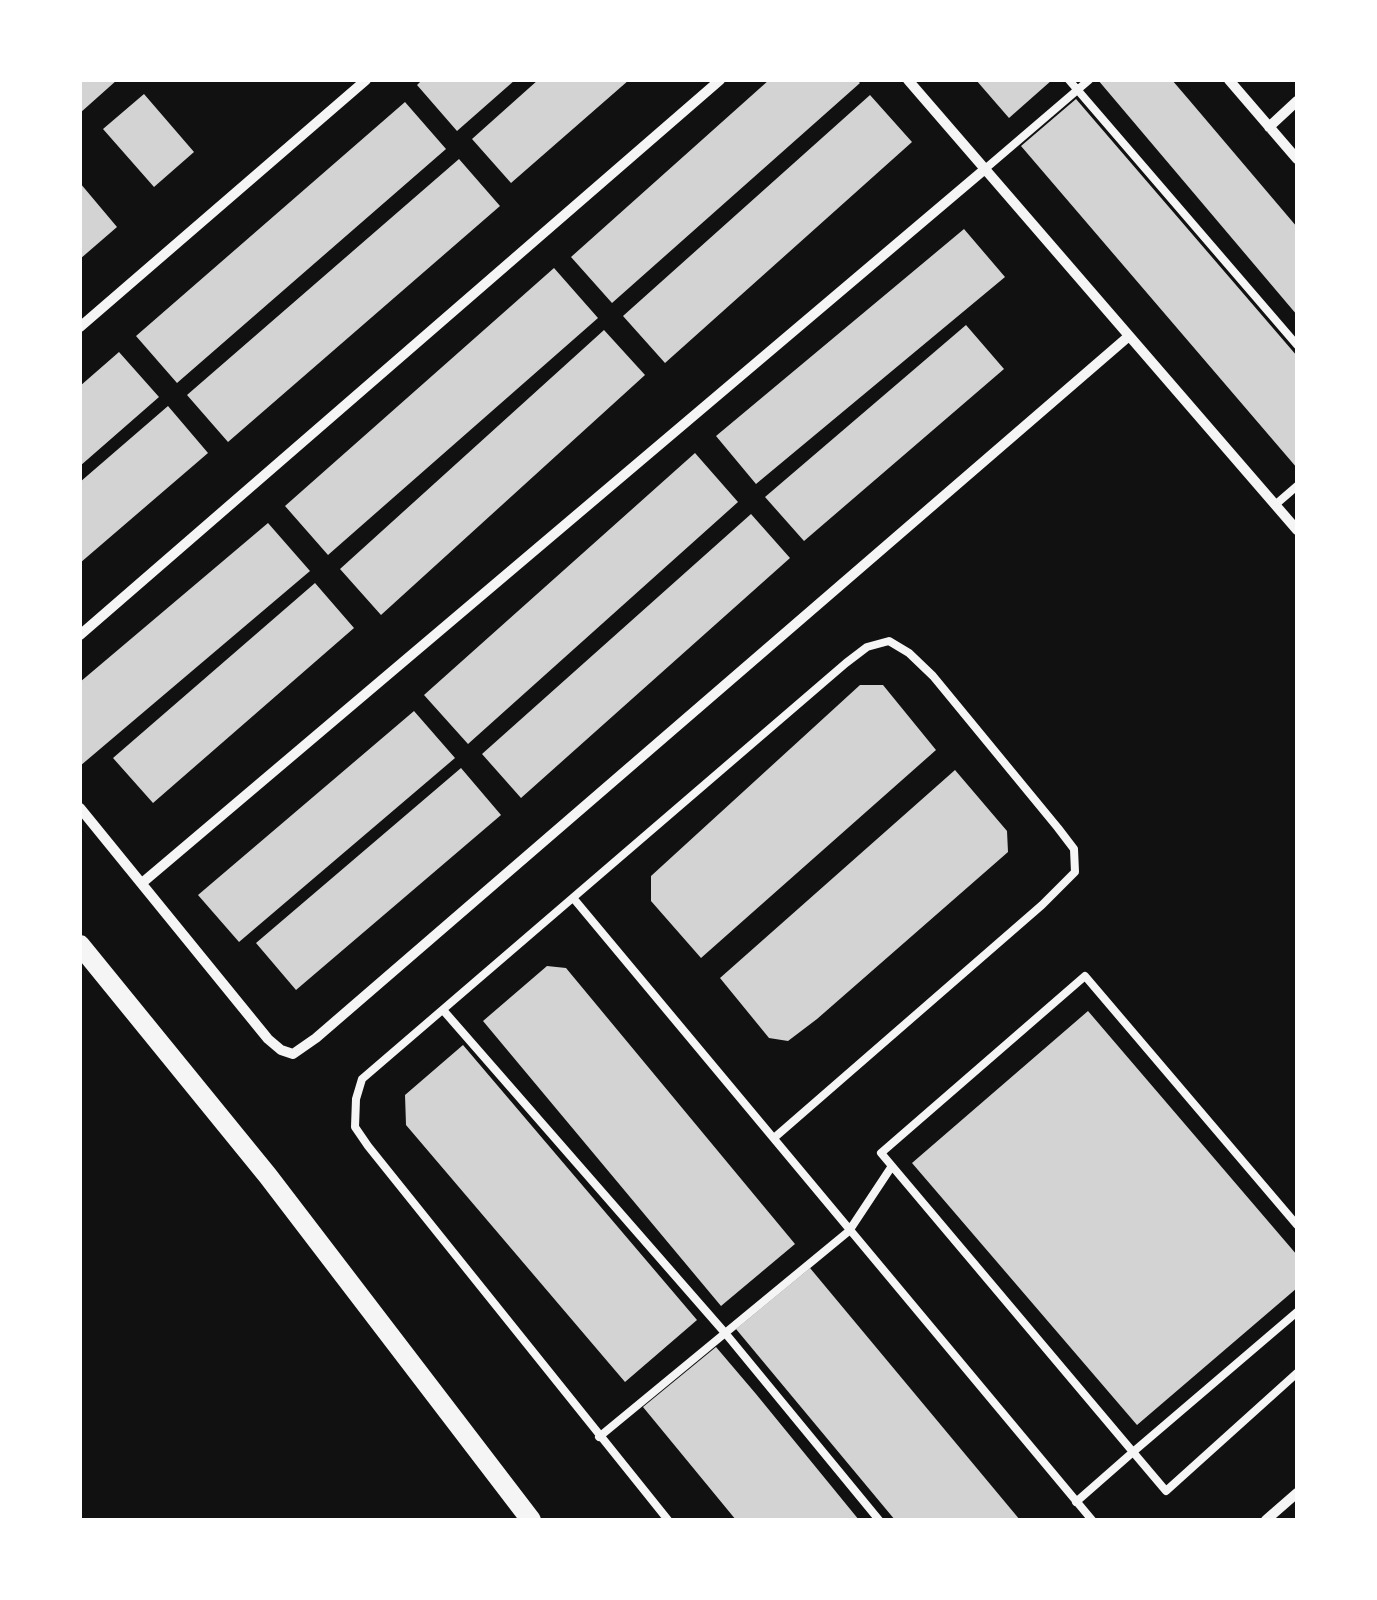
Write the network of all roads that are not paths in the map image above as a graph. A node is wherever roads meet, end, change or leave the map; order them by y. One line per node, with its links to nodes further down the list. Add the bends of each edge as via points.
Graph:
1 (366, 80): 12 (street)
2 (720, 80): 18 (street)
3 (908, 80): 11 (street)
4 (1069, 80): 7 (lane)
5 (1088, 80): 7 (lane)
6 (1229, 80): 9 (street)
7 (1077, 90): 11 (lane); 14 (lane)
8 (1297, 102): 9 (street)
9 (1269, 127): 10 (street)
10 (1297, 159)
11 (985, 168): 13 (street); 20 (street)
12 (80, 327)
13 (1130, 336): 16 (street); 20 (street, via 293,1054 268,1039)
14 (1297, 345)
15 (1297, 486): 16 (lane)
16 (1276, 505): 17 (street)
17 (1297, 530)
18 (80, 635)
19 (80, 808): 20 (street)
20 (142, 883)
21 (574, 899): 23 (lane); 24 (lane); 24 (lane, via 866,647 889,640 933,676 1074,849 1075,872)
22 (80, 944): 35 (main road)
23 (444, 1010): 29 (lane); 31 (lane, via 362,1079 355,1128)
24 (774, 1138): 27 (lane)
25 (892, 1166): 26 (lane, via 881,1153 1085,976); 27 (lane); 32 (lane)
26 (1297, 1224)
27 (848, 1231): 29 (lane); 34 (lane)
28 (1297, 1312): 32 (lane)
29 (726, 1334): 31 (lane); 37 (lane)
30 (1297, 1373): 32 (lane, via 1166,1491)
31 (599, 1437): 36 (lane)
32 (1133, 1452): 34 (lane)
33 (1297, 1493): 39 (street)
34 (1076, 1502): 38 (lane)
35 (531, 1520)
36 (668, 1520)
37 (879, 1520)
38 (1092, 1520)
39 (1266, 1520)

